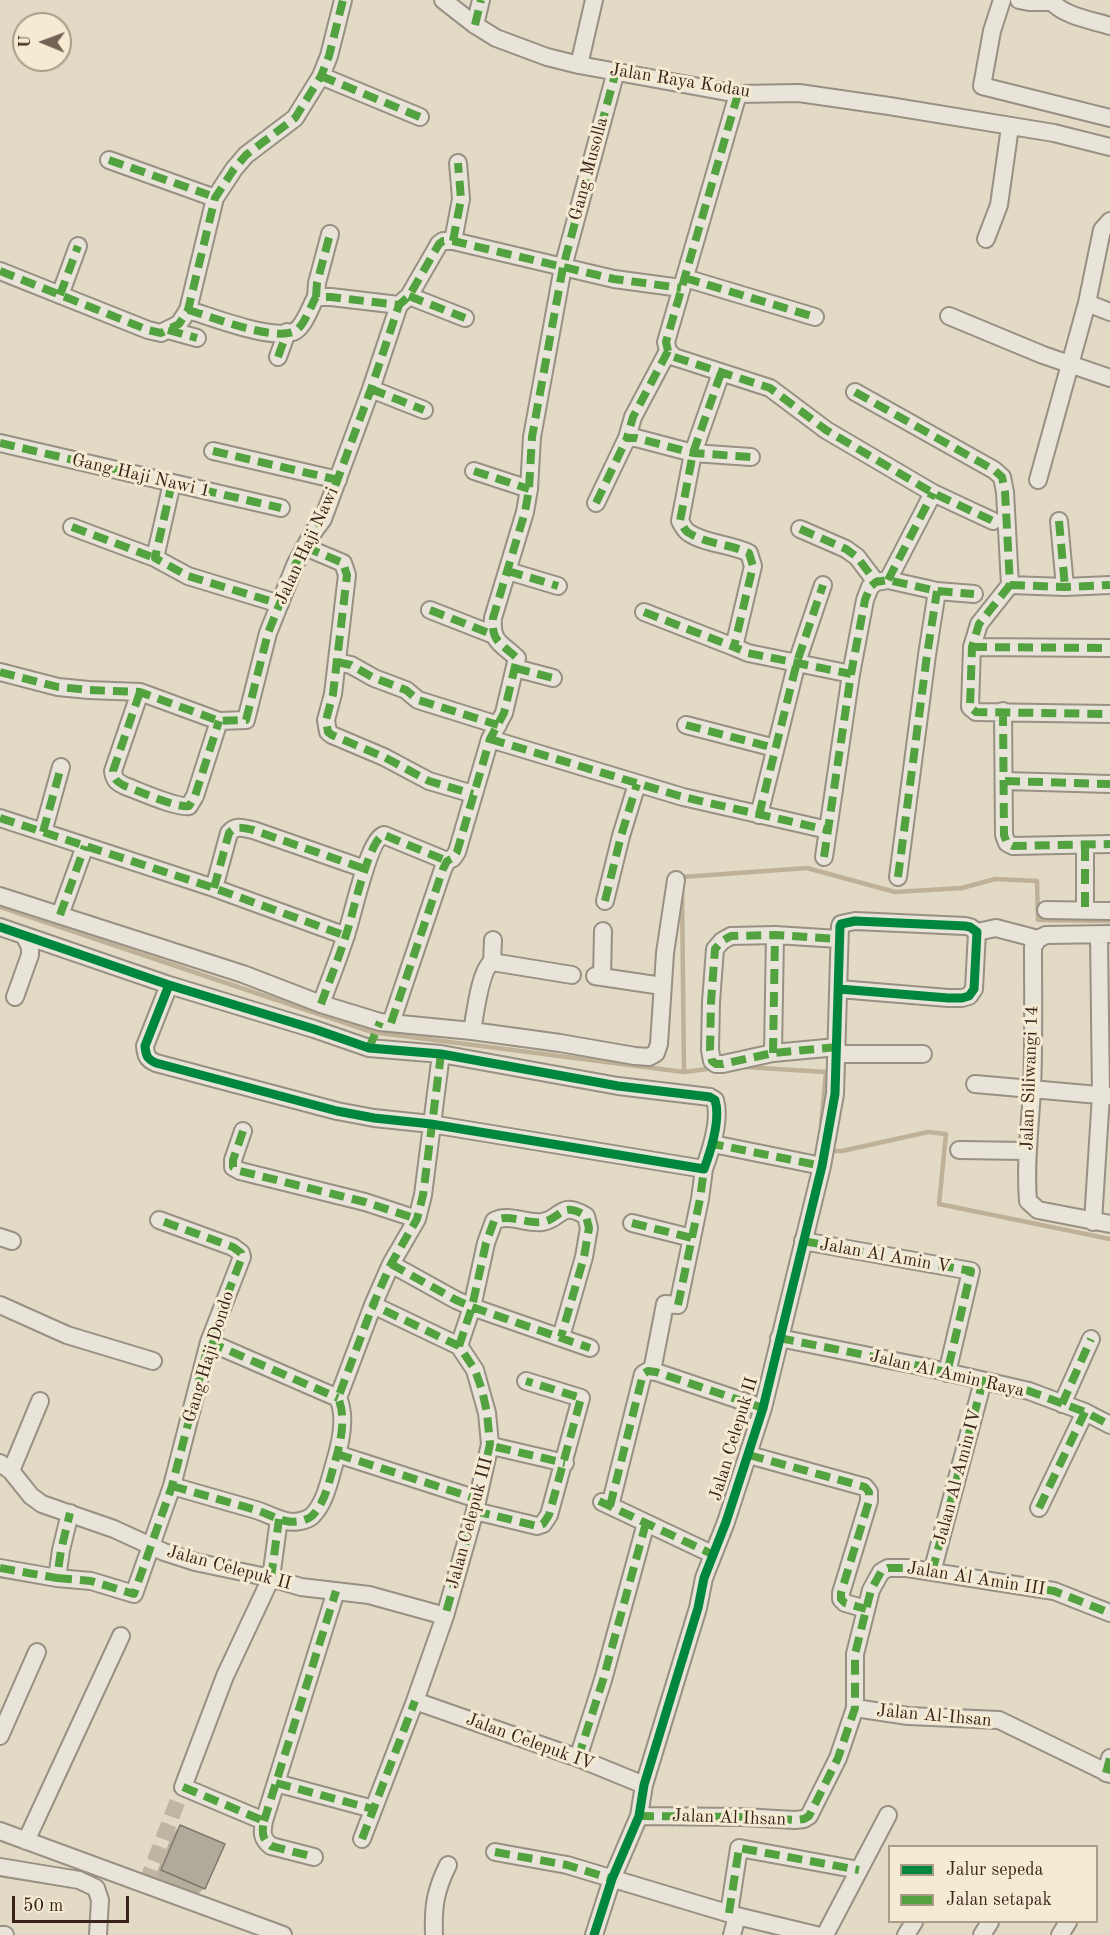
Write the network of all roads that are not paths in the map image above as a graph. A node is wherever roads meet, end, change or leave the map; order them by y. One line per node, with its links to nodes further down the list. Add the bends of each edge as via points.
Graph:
1 (344, 0): 12 (street)
2 (443, 0): 8 (street, Jalan Raya Kodau)
3 (481, 0): 8 (street)
4 (594, 0): 10 (street)
5 (1002, 0): 15 (street, via 982,86)
6 (1019, 0): 7 (street)
7 (1050, 1): 9 (street, via 1075,15)
8 (475, 25): 10 (street, Jalan Raya Kodau, via 519,48)
9 (1110, 26)
10 (579, 65): 11 (street, Jalan Raya Kodau)
11 (615, 71): 13 (street, Jalan Raya Kodau); 26 (street, Gang Musolla)
12 (321, 76): 14 (street); 20 (street, via 295,118 246,155)
13 (738, 94): 16 (street, Jalan Raya Kodau, via 799,93); 28 (street)
14 (420, 117)
15 (1110, 118)
16 (1010, 127): 17 (street, Jalan Raya Kodau); 23 (street, via 999,205)
17 (1110, 147)
18 (109, 160): 20 (street)
19 (458, 163): 24 (street, via 461,199)
20 (216, 198): 33 (street)
21 (1110, 221): 32 (street, via 1102,230)
22 (330, 234): 30 (street)
23 (986, 238)
24 (453, 241): 26 (street); 31 (street, Jalan Haji Nawi, via 439,244)
25 (78, 246): 29 (street)
26 (563, 267): 28 (street, via 614,279); 58 (street, Gang Musolla, via 532,437)
27 (0, 271): 29 (street)
28 (683, 283): 36 (street); 41 (street, via 666,342)
29 (60, 295): 38 (street, via 148,330)
30 (316, 297): 31 (street); 39 (street, via 302,325)
31 (404, 301): 37 (street); 46 (street, Jalan Haji Nawi)
32 (1087, 303): 34 (street); 43 (street)
33 (188, 310): 38 (street, via 179,324); 39 (street, via 265,333)
34 (1110, 312)
35 (948, 316): 43 (street)
36 (815, 317)
37 (465, 318)
38 (168, 330): 40 (street)
39 (287, 332): 42 (street)
40 (197, 338)
41 (668, 351): 44 (street, via 674,357); 49 (street, via 633,417)
42 (278, 357)
43 (1070, 364): 45 (street); 56 (street)
44 (721, 373): 52 (street); 59 (street, via 770,388 826,430)
45 (1110, 378)
46 (372, 389): 48 (street); 55 (street, Jalan Haji Nawi)
47 (855, 392): 71 (street, via 1002,477)
48 (424, 410)
49 (627, 438): 52 (street); 60 (street)
50 (0, 443): 57 (street, Gang Haji Nawi 1)
51 (213, 451): 55 (street)
52 (693, 453): 53 (street); 81 (street, via 680,522 686,532 749,553 753,566)
53 (751, 457)
54 (474, 471): 58 (street)
55 (338, 480): 66 (street, Jalan Haji Nawi, via 323,519)
56 (1038, 480)
57 (172, 483): 61 (street, Gang Haji Nawi 1); 67 (street)
58 (529, 489): 68 (street, Gang Musolla)
59 (933, 493): 62 (street); 69 (street)
60 (596, 503)
61 (281, 508)
62 (993, 521)
63 (1059, 521): 74 (street)
64 (72, 527): 67 (street)
65 (801, 528): 69 (street, via 846,549)
66 (305, 546): 77 (street, Jalan Haji Nawi); 84 (street, via 346,568)
67 (155, 558): 77 (street, via 188,576)
68 (508, 571): 73 (street); 80 (street, Gang Musolla, via 494,618)
69 (882, 581): 75 (street); 88 (street, via 870,587 865,600)
70 (823, 585): 85 (street)
71 (1010, 585): 74 (street); 82 (street, via 979,624)
72 (1110, 585): 74 (street)
73 (558, 586)
74 (1065, 587)
75 (937, 591): 76 (street); 112 (street)
76 (974, 594)
77 (280, 604): 93 (street, Jalan Haji Nawi, via 268,633 246,720)
78 (430, 609): 80 (street)
79 (644, 612): 81 (street)
80 (494, 635): 86 (street, via 517,658)
81 (734, 647): 85 (street)
82 (972, 647): 83 (street); 91 (street, via 970,707 976,712)
83 (1110, 648)
84 (337, 662): 95 (street); 101 (street, via 326,720 328,732 429,781)
85 (797, 662): 88 (street); 96 (street)
86 (515, 668): 89 (street); 95 (street, via 504,713)
87 (0, 672): 90 (street, Jalan Haji Nawi, via 58,687)
88 (851, 674): 104 (street)
89 (553, 678)
90 (140, 692): 93 (street, Jalan Haji Nawi); 93 (street, via 114,778 183,807 189,806 195,796)
91 (1004, 711): 92 (street); 98 (street)
92 (1110, 714)
93 (219, 721)
94 (686, 725): 96 (street)
95 (494, 732): 99 (street); 101 (street)
96 (775, 747): 102 (street)
97 (61, 767): 105 (street)
98 (1005, 781): 100 (street); 108 (street, via 1007,843)
99 (637, 784): 102 (street); 116 (street)
100 (1110, 784)
101 (473, 794): 110 (street, via 457,852)
102 (759, 814): 104 (street)
103 (0, 818): 105 (street)
104 (828, 830): 109 (street)
105 (43, 832): 107 (street)
106 (1110, 844): 108 (street)
107 (85, 846): 114 (street); 120 (street)
108 (1085, 846): 118 (street)
109 (825, 857)
110 (447, 861): 111 (street, via 384,836 378,839); 138 (street)
111 (365, 869): 114 (street, via 238,827 229,833); 127 (street)
112 (898, 877)
113 (676, 880): 134 (street)
114 (214, 888): 127 (street)
115 (0, 896): 120 (street)
116 (605, 901)
117 (1046, 910): 118 (street)
118 (1085, 910): 119 (street)
119 (1110, 911)
120 (60, 915): 137 (street, via 243,974)
121 (0, 927): 124 (street)
122 (603, 931): 134 (street, via 598,976)
123 (977, 932): 128 (street, via 965,926 855,921 842,924); 130 (street, via 996,928); 135 (street, via 974,989 969,996 948,999)
124 (24, 935): 133 (street); 136 (street, via 30,955)
125 (775, 935): 128 (street); 142 (street); 142 (street, via 731,936 715,949 710,1050 716,1064)
126 (1105, 935): 130 (street, via 1046,936); 147 (street)
127 (346, 936): 137 (street)
128 (839, 939): 135 (street, Jalan Celepuk II)
129 (493, 940): 131 (street)
130 (1035, 943): 146 (street, Jalan Siliwangi 14)
131 (492, 962): 132 (street); 139 (street, via 484,974)
132 (572, 975)
133 (169, 985): 140 (street); 148 (street, via 145,1046 150,1060 337,1111)
134 (662, 986): 139 (street, via 659,1044 656,1053 649,1057)
135 (839, 989): 141 (street, Jalan Celepuk II)
136 (15, 998)
137 (321, 1004): 138 (street)
138 (383, 1024): 139 (street); 140 (street)
139 (471, 1030)
140 (369, 1046): 143 (street)
141 (837, 1050): 142 (street); 144 (street); 153 (street, Jalan Celepuk II, via 835,1094)
142 (773, 1053)
143 (441, 1054): 148 (street); 150 (street, via 618,1086 710,1097 717,1107)
144 (923, 1054)
145 (975, 1084): 146 (street)
146 (1032, 1089): 147 (street); 152 (street, Jalan Siliwangi 14)
147 (1106, 1096): 158 (street)
148 (430, 1124): 154 (street); 155 (street)
149 (243, 1131): 155 (street, via 233,1165 240,1172)
150 (713, 1144): 153 (street); 154 (street)
151 (959, 1150): 152 (street)
152 (1027, 1151): 158 (street, Jalan Siliwangi 14, via 1028,1201 1033,1207)
153 (823, 1164): 161 (street, Jalan Celepuk II)
154 (704, 1169): 160 (street)
155 (417, 1218): 162 (street)
156 (159, 1220): 169 (street, Gang Haji Dondo, via 233,1247 242,1255)
157 (632, 1222): 160 (street)
158 (1093, 1222): 159 (street)
159 (1110, 1224)
160 (692, 1238): 173 (street, via 678,1305 665,1304)
161 (803, 1241): 167 (street, Jalan Celepuk II); 174 (street, Jalan Al Amin V, via 971,1271)
162 (391, 1264): 164 (street); 165 (street)
163 (0, 1305): 172 (street, via 67,1335)
164 (373, 1305): 170 (street); 177 (street)
165 (472, 1307): 166 (street); 166 (street, via 494,1221 513,1218 541,1222 559,1212 576,1209 586,1215 589,1228); 170 (street)
166 (561, 1337): 171 (street)
167 (779, 1338): 174 (street, Jalan Al Amin Raya); 180 (street, Jalan Celepuk II)
168 (1091, 1339): 179 (street)
169 (210, 1342): 177 (street); 188 (street, Gang Haji Dondo)
170 (459, 1346): 189 (street, Jalan Celepuk III, via 475,1370 487,1413 490,1444)
171 (590, 1348)
172 (153, 1361)
173 (652, 1371): 180 (street); 193 (street, via 643,1374 604,1504)
174 (947, 1373): 176 (street, Jalan Al Amin Raya)
175 (526, 1381): 186 (street, via 581,1398)
176 (983, 1381): 179 (street, Jalan Al Amin Raya, via 1029,1391); 197 (street, Jalan Al Amin IV)
177 (338, 1398): 184 (street, via 342,1422)
178 (40, 1401): 187 (street)
179 (1062, 1404): 181 (street, Jalan Al Amin Raya)
180 (763, 1408): 185 (street, Jalan Celepuk II)
181 (1085, 1412): 182 (street, Jalan Al Amin Raya); 190 (street)
182 (1110, 1425)
183 (496, 1447): 186 (street)
184 (337, 1454): 189 (street); 192 (street, via 323,1498 313,1515 296,1522)
185 (749, 1455): 195 (street, Jalan Celepuk II); 201 (street, via 866,1487 869,1501 840,1599)
186 (565, 1463): 189 (street, via 543,1524 525,1524)
187 (5, 1467): 191 (street, Jalan Celepuk II, via 42,1504)
188 (172, 1486): 192 (street); 194 (street, Gang Haji Dondo)
189 (476, 1505): 203 (street, Jalan Celepuk III)
190 (1040, 1508)
191 (70, 1513): 194 (street, Jalan Celepuk II); 198 (street)
192 (279, 1519): 199 (street)
193 (646, 1523): 195 (street); 209 (street)
194 (150, 1546): 198 (street, Gang Haji Dondo, via 134,1594 91,1581); 199 (street, Jalan Celepuk II, via 195,1562)
195 (712, 1554): 212 (street, Jalan Celepuk II)
196 (0, 1568): 198 (street)
197 (932, 1572): 201 (street, Jalan Al Amin III, via 897,1567 880,1572); 202 (street, Jalan Al Amin III, via 1054,1591)
198 (57, 1578)
199 (271, 1578): 200 (street, Jalan Celepuk II); 216 (street, via 225,1676 183,1787)
200 (336, 1591): 203 (street, Jalan Celepuk II, via 369,1594); 211 (street)
201 (866, 1609): 207 (street, Jalan Al Amin III, via 855,1654)
202 (1110, 1613)
203 (445, 1616): 206 (street, Jalan Celepuk III)
204 (121, 1636): 219 (street)
205 (37, 1652): 208 (street)
206 (415, 1701): 209 (street, Jalan Celepuk IV); 213 (street, Jalan Celepuk III)
207 (855, 1708): 210 (street, Jalan Al-Ihsan, via 908,1716 999,1720); 215 (street, Jalan Al Ihsan, via 838,1758 804,1820)
208 (0, 1737)
209 (578, 1758): 212 (street, Jalan Celepuk IV)
210 (1109, 1768)
211 (276, 1783): 213 (street); 216 (street)
212 (644, 1785): 215 (street, Jalan Celepuk II)
213 (373, 1809): 218 (street, Jalan Celepuk III)
214 (888, 1815): 224 (street)
215 (639, 1816): 225 (street, Jalan Celepuk II)
216 (264, 1821): 221 (street, via 262,1833 271,1846)
217 (0, 1831): 219 (street)
218 (362, 1839)
219 (26, 1841): 230 (street)
220 (495, 1852): 225 (street, via 567,1865)
221 (314, 1857)
222 (448, 1865): 231 (street, via 434,1901)
223 (0, 1867): 229 (street, via 79,1880 96,1888 100,1900)
224 (859, 1870): 226 (street, via 739,1848); 235 (street)
225 (612, 1879): 226 (street); 232 (street, Jalan Celepuk II)
226 (733, 1914): 233 (street); 234 (street)
227 (0, 1935): 228 (street)
228 (5, 1935)
229 (98, 1935)
230 (283, 1935)
231 (434, 1935)
232 (594, 1935)
233 (732, 1935)
234 (816, 1935)
235 (825, 1935)

